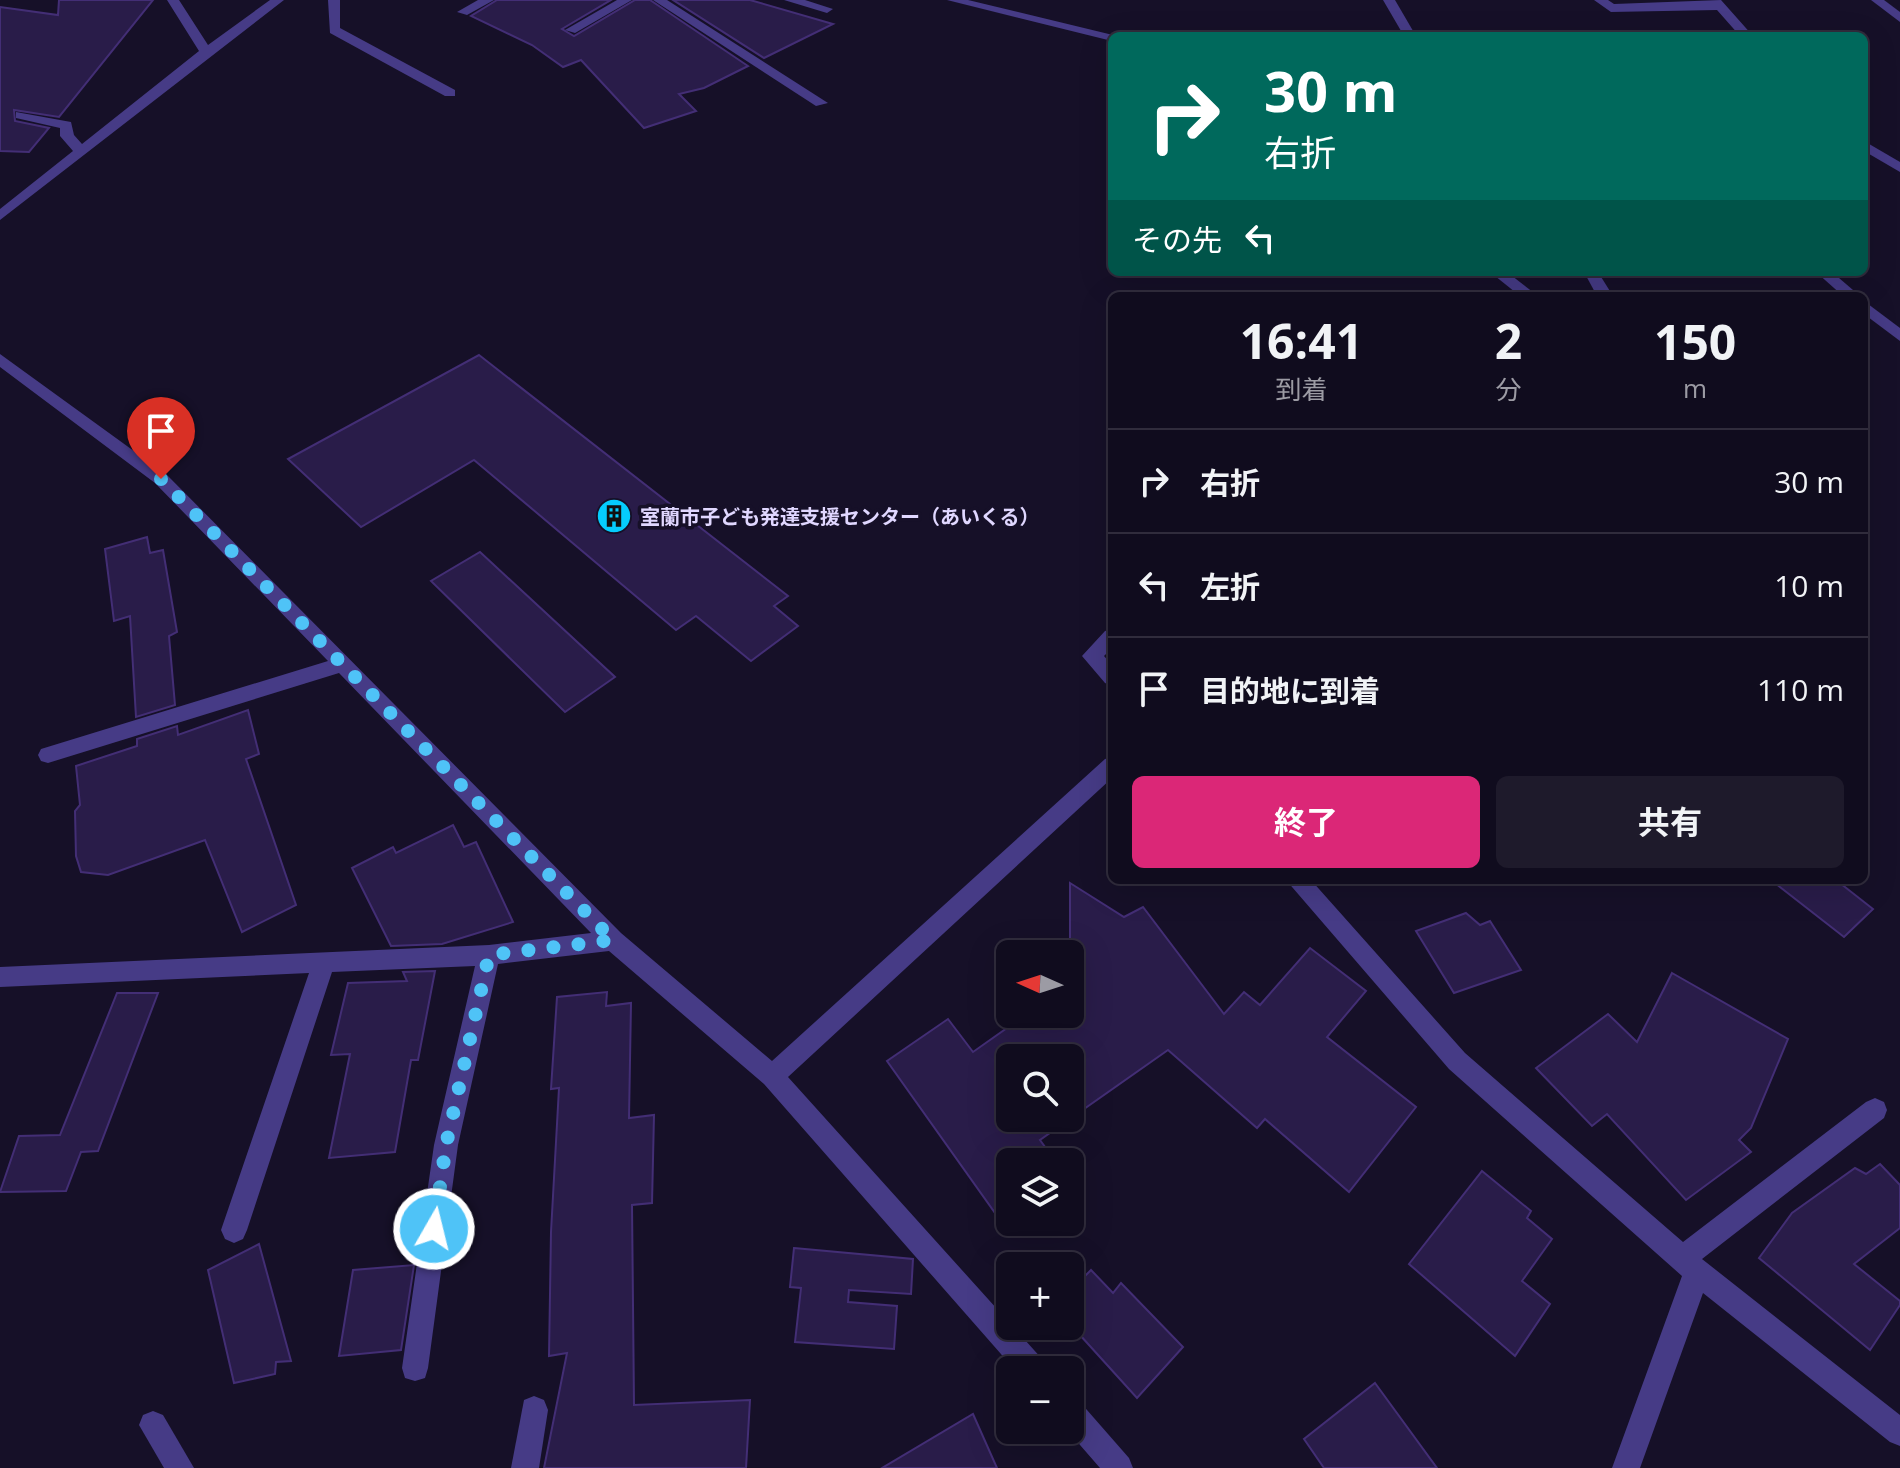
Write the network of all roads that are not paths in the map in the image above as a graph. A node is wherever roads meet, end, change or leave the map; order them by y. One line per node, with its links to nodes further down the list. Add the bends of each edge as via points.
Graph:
1 (173, 0): 20 (street)
2 (278, 0): 20 (street)
3 (334, 0): 21 (street, via 334,30)
4 (488, 0): 14 (street)
5 (626, 0): 16 (street)
6 (659, 0): 22 (street)
7 (790, 0): 13 (street)
8 (953, 0): 19 (street)
9 (1389, 0): 17 (street)
10 (1600, 0): 12 (street, via 1611,8)
11 (1877, 0): 15 (street)
12 (1718, 3): 18 (street)
13 (827, 9)
14 (463, 12)
15 (1900, 18)
16 (571, 30)
17 (1408, 32)
18 (1743, 32)
19 (1108, 36)
20 (206, 52): 25 (street)
21 (450, 93)
22 (821, 103)
23 (21, 115): 25 (street, via 66,125 67,136)
24 (1868, 148): 26 (street)
25 (81, 151): 27 (street)
26 (1900, 168)
27 (0, 216)
28 (1502, 276): 30 (street)
29 (1828, 276): 31 (street)
30 (1524, 292)
31 (1847, 292)
32 (1868, 309): 33 (street)
33 (1898, 330)
34 (0, 359): 36 (street, via 161,479)
35 (1108, 640): 37 (street, via 1092,656)
36 (343, 664): 38 (street); 41 (street)
37 (1108, 674)
38 (48, 755)
39 (1108, 769): 45 (street)
40 (1301, 884): 48 (street, via 1457,1061)
41 (613, 940): 42 (street); 45 (street)
42 (489, 955): 43 (street); 50 (street, via 446,1145)
43 (324, 963): 44 (street); 47 (street)
44 (0, 977)
45 (772, 1076): 49 (street)
46 (1875, 1110): 48 (street)
47 (234, 1230)
48 (1689, 1265): 54 (street); 58 (street)
49 (1021, 1356)
50 (415, 1368)
51 (534, 1410): 56 (street)
52 (153, 1425): 55 (street)
53 (1084, 1428): 57 (street)
54 (1900, 1432)
55 (180, 1468)
56 (525, 1468)
57 (1119, 1468)
58 (1626, 1468)

